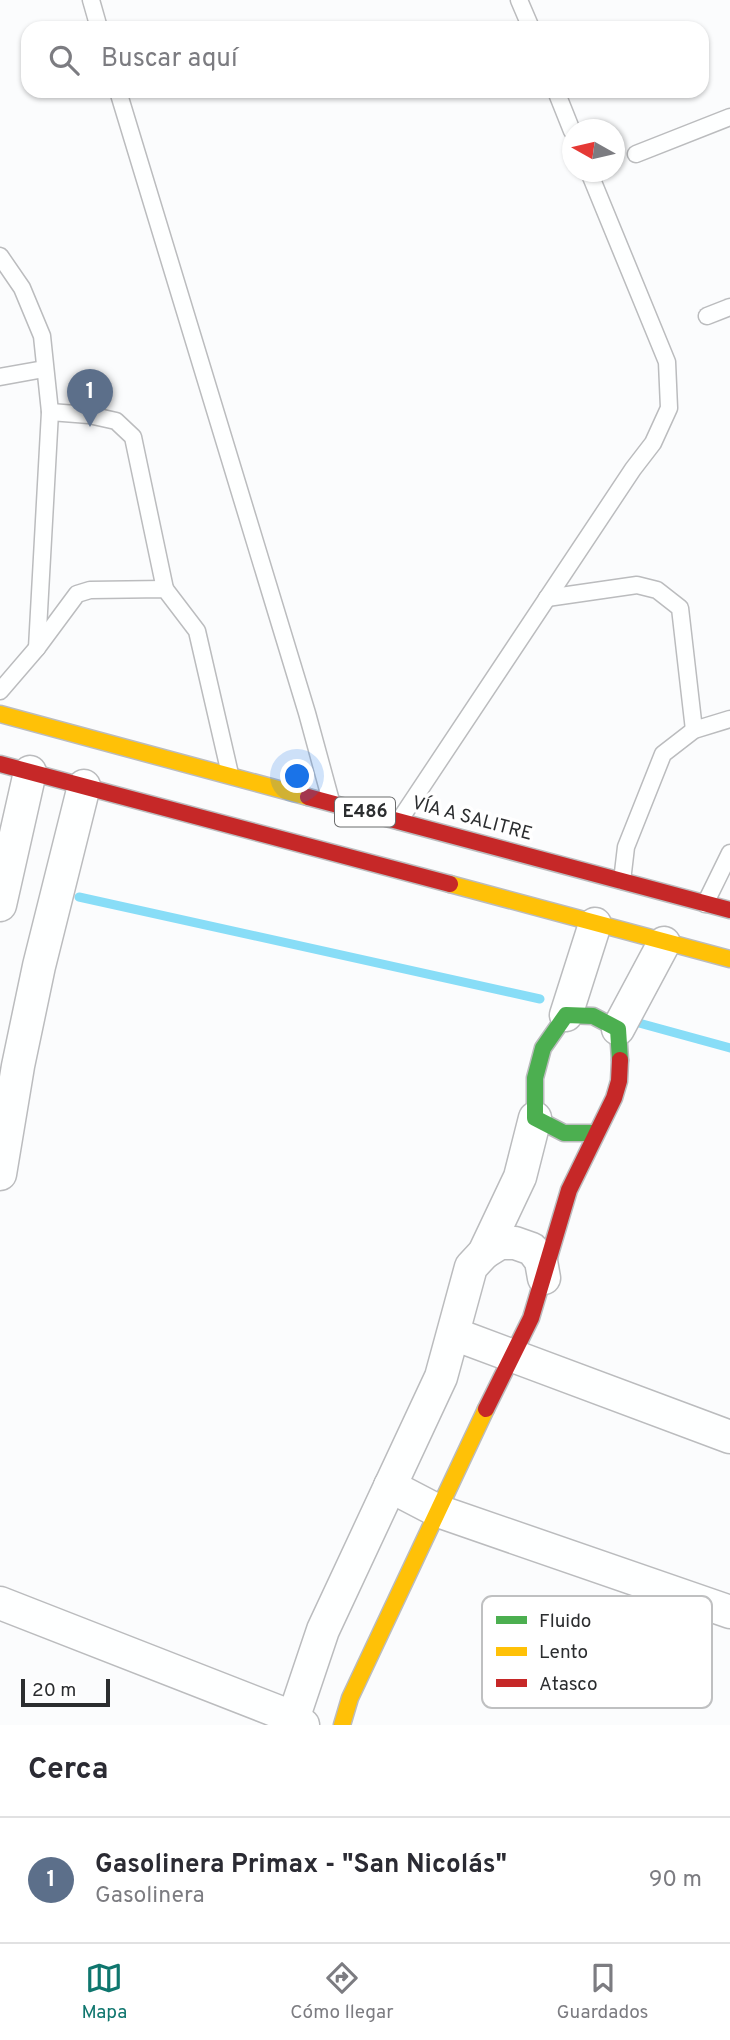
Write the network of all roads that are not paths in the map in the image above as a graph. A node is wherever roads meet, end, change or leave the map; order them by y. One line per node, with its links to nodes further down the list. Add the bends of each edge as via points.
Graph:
1 (91, 0): 3 (lane)
2 (519, 0): 4 (lane)
3 (97, 21)
4 (528, 21)
5 (120, 98): 28 (lane)
6 (559, 98): 8 (lane)
7 (730, 117): 9 (lane)
8 (567, 119)
9 (636, 154)
10 (593, 182): 18 (lane, via 667,362 669,408 653,443)
11 (0, 257): 14 (lane, via 22,288 42,337)
12 (730, 307): 13 (lane)
13 (707, 316)
14 (44, 369): 15 (lane); 16 (lane)
15 (0, 377)
16 (50, 412): 17 (lane, via 116,421 133,437); 19 (lane)
17 (165, 589): 19 (lane, via 78,594); 26 (lane, via 197,631)
18 (547, 598): 23 (lane, via 636,585 657,590 680,608); 29 (lane)
19 (37, 648): 20 (lane)
20 (0, 691)
21 (0, 714): 26 (main road, VÍA A SALITRE / E486)
22 (730, 719): 23 (lane)
23 (694, 730): 31 (lane, via 663,754 626,847)
24 (0, 764): 25 (main road, E486)
25 (30, 772): 27 (main road, E486); 33 (street)
26 (231, 776): 28 (main road, VÍA A SALITRE / E486)
27 (85, 786): 35 (main road, E486); 42 (street, via 39,966)
28 (331, 803): 29 (main road, VÍA A SALITRE / E486)
29 (399, 821): 31 (main road, VÍA A SALITRE / E486)
30 (730, 853): 32 (lane)
31 (622, 881): 32 (main road, VÍA A SALITRE / E486)
32 (705, 904): 34 (main road, VÍA A SALITRE / E486)
33 (0, 905)
34 (730, 911)
35 (595, 924): 36 (main road, E486); 38 (street)
36 (664, 943): 37 (main road, E486); 39 (street)
37 (730, 959)
38 (566, 1015): 39 (main road, via 593,1016); 40 (main road, via 543,1048 535,1078)
39 (618, 1029): 41 (main road, via 621,1068 614,1097)
40 (535, 1118): 41 (main road, via 574,1136); 43 (street)
41 (595, 1133): 44 (main road)
42 (0, 1174)
43 (520, 1177): 44 (street); 45 (street)
44 (569, 1191): 46 (main road)
45 (484, 1253): 46 (street, via 500,1243 532,1249 541,1261); 47 (street, via 471,1268)
46 (544, 1278): 48 (main road)
47 (454, 1334): 48 (street); 50 (street, via 441,1377)
48 (511, 1357): 49 (street); 51 (main road)
49 (730, 1437)
50 (390, 1486): 51 (street); 56 (street, via 323,1630)
51 (438, 1511): 52 (street); 57 (main road, via 350,1698)
52 (684, 1596)
53 (0, 1603): 56 (street)
54 (712, 1606): 55 (street)
55 (730, 1612)
56 (295, 1722)
57 (342, 1725)

